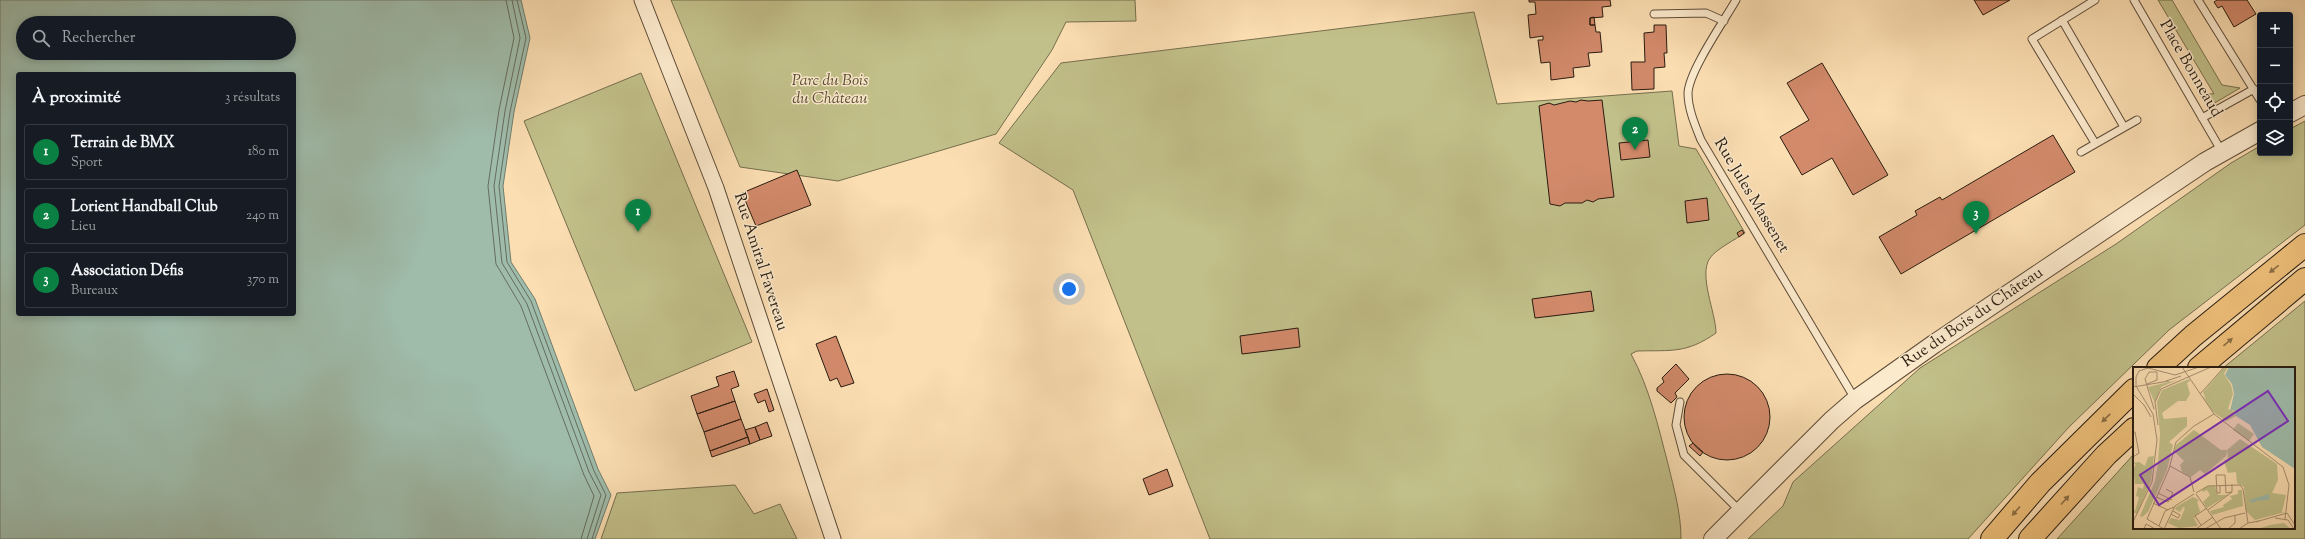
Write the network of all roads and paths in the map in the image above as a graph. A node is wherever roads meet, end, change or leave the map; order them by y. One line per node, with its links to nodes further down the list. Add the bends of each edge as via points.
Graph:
1 (642, 0): 30 (street, Rue Amiral Favereau, via 716,188)
2 (1736, 0): 9 (lane, Rue Jules Massenet)
3 (2095, 0): 6 (lane)
4 (2134, 0): 14 (lane, Place Bonneaud)
5 (2198, 0): 10 (lane)
6 (2084, 3): 8 (lane)
7 (1654, 14): 9 (lane, via 1706,13)
8 (2062, 20): 16 (lane); 18 (lane, via 2032,39)
9 (1724, 21): 26 (lane, Rue Jules Massenet, via 1693,75 1688,92 1695,125 1701,140)
10 (2254, 89): 11 (lane); 14 (lane)
11 (2257, 94)
12 (2305, 105): 13 (street)
13 (2293, 111)
14 (2202, 118): 20 (lane, Place Bonneaud)
15 (2137, 120): 16 (lane)
16 (2124, 127): 18 (lane)
17 (2257, 133): 20 (street, Rue du Bois du Château)
18 (2095, 143): 19 (lane)
19 (2080, 152)
20 (2222, 152): 26 (street, Rue du Bois du Château, via 2039,273)
21 (2305, 245): 23 (highway, one-way to 23, via 2193,336)
22 (2305, 279): 24 (highway, one-way to 22)
23 (2159, 367)
24 (2199, 367)
25 (2133, 391): 32 (highway, one-way to 32, via 2040,483)
26 (1856, 400): 29 (street, Rue du Bois du Château, via 1832,420)
27 (1680, 402): 29 (lane, via 1676,425 1684,455)
28 (2133, 430): 33 (highway, one-way to 28, via 2106,455)
29 (1741, 512): 31 (street, Rue du Bois du Château)
30 (833, 539)
31 (1713, 539)
32 (1992, 539)
33 (2030, 539)

